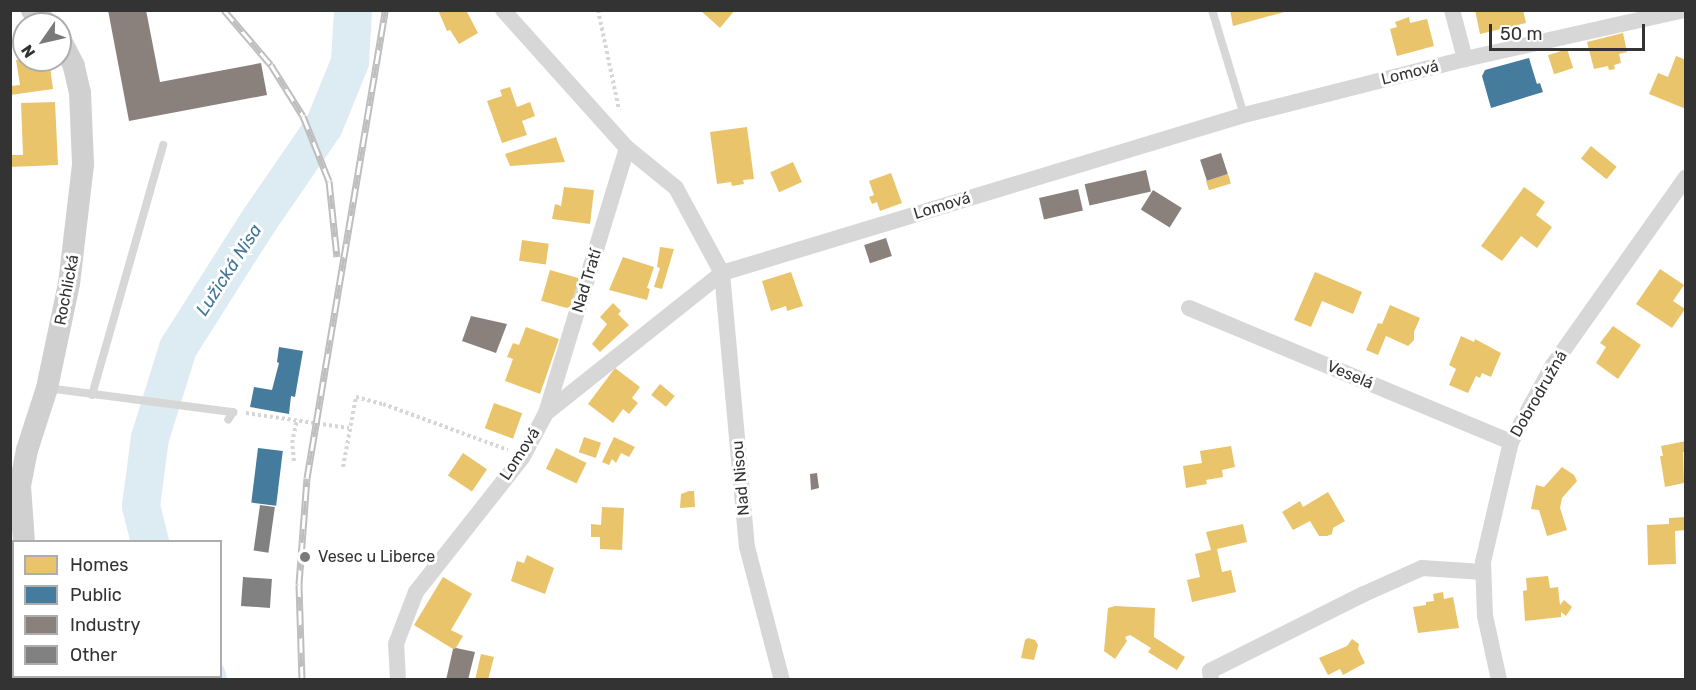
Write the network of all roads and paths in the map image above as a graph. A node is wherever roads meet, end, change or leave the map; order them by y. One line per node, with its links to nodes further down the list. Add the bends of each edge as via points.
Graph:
1 (503, 10): 11 (street)
2 (598, 10): 9 (path)
3 (1212, 10): 8 (lane)
4 (1452, 10): 6 (street)
5 (1685, 10): 6 (street, Lomová)
6 (1466, 59): 8 (street, Lomová)
7 (72, 62): 15 (street, Rochlická, via 80,93 83,164 69,284)
8 (1244, 115): 13 (street, Lomová)
9 (620, 116)
10 (163, 145): 16 (lane)
11 (627, 148): 13 (street, via 676,188); 18 (street, Nad Tratí)
12 (1686, 177): 22 (street, Dobrodružná, via 1553,365)
13 (722, 273): 18 (street, Lomová); 29 (street, Nad Nisou, via 747,547)
14 (1189, 308): 22 (street, Veselá)
15 (47, 388): 16 (lane); 26 (street, Rochlická, via 20,486)
16 (92, 394): 17 (lane)
17 (233, 412): 19 (lane); 20 (path)
18 (546, 413): 23 (street, Lomová)
19 (228, 420)
20 (297, 420): 21 (path); 24 (path, via 292,443)
21 (349, 428): 23 (path, via 354,400 360,397 507,449); 25 (path)
22 (1511, 441): 27 (street, Dobrodružná)
23 (522, 458): 28 (street, Lomová, via 416,592 396,644)
24 (294, 460)
25 (343, 467)
26 (24, 540)
27 (1483, 572): 30 (street, via 1422,568 1210,671); 31 (street, Dobrodružná, via 1485,616)
28 (398, 680)
29 (782, 680)
30 (1211, 680)
31 (1499, 680)

